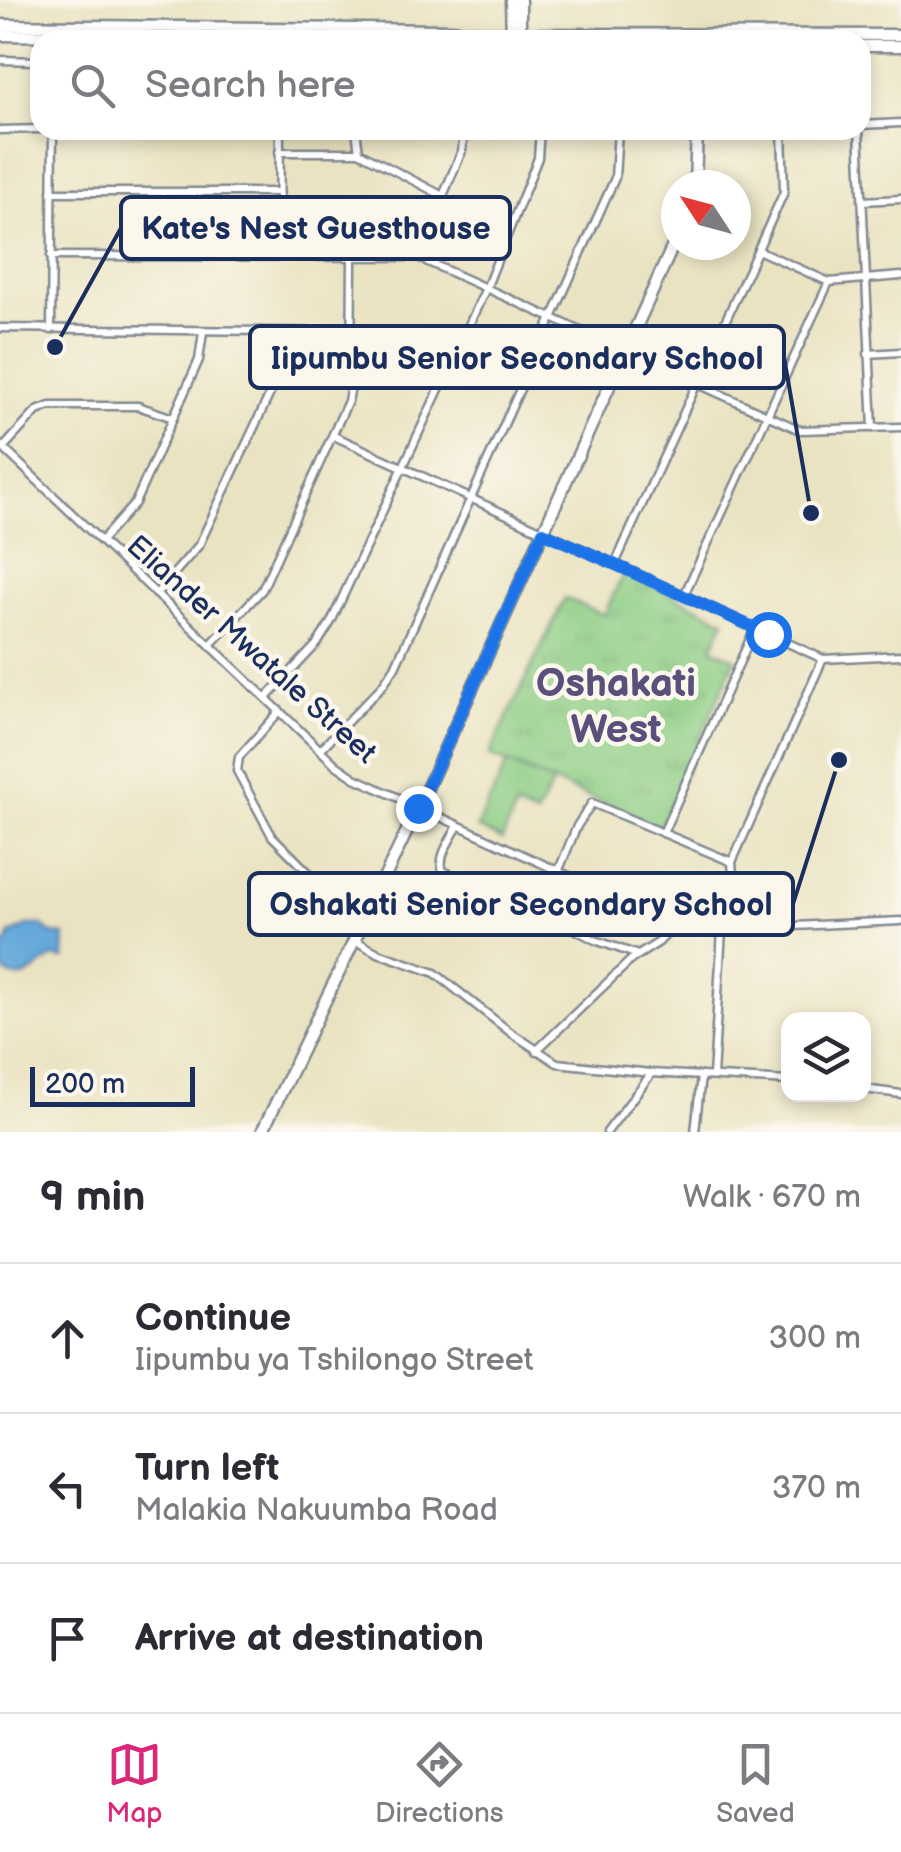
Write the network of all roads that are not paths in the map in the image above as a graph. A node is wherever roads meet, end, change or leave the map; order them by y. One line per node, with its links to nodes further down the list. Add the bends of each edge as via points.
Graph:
1 (516, 5): 4 (main road); 5 (main road)
2 (0, 24): 3 (main road)
3 (153, 30)
4 (491, 30)
5 (543, 30)
6 (0, 35): 7 (main road)
7 (30, 35)
8 (901, 35): 9 (main road)
9 (871, 36)
10 (871, 46): 11 (main road)
11 (901, 46)
12 (0, 60): 13 (street)
13 (30, 61)
14 (901, 122): 15 (street)
15 (871, 126)
16 (30, 129): 17 (street)
17 (0, 130)
18 (53, 140): 30 (street)
19 (280, 140): 27 (street)
20 (357, 140): 28 (street)
21 (463, 140): 32 (street)
22 (539, 140): 44 (street)
23 (617, 140): 45 (street, via 615,178)
24 (696, 140): 29 (main road)
25 (782, 140): 35 (street, via 784,192)
26 (860, 140): 34 (street)
27 (280, 152): 28 (street); 31 (street)
28 (359, 152): 32 (street)
29 (695, 170)
30 (52, 192): 31 (street); 36 (street)
31 (278, 192): 37 (street)
32 (443, 196): 39 (street)
33 (901, 198): 34 (street)
34 (862, 201): 42 (street)
35 (760, 251): 43 (street); 54 (street)
36 (52, 256): 37 (street); 47 (street)
37 (279, 257): 38 (street)
38 (352, 257): 39 (street); 50 (street)
39 (417, 257): 44 (street)
40 (667, 260): 51 (main road)
41 (901, 276): 42 (street)
42 (865, 278): 43 (street); 53 (street)
43 (829, 282): 55 (street)
44 (486, 286): 45 (street); 61 (street)
45 (554, 317): 51 (street); 62 (street)
46 (0, 328): 47 (street)
47 (51, 330): 48 (street)
48 (202, 332): 49 (street); 56 (street, via 199,360)
49 (278, 332): 50 (street); 66 (street, via 274,385 200,545)
50 (350, 332): 59 (street, via 350,394)
51 (626, 350): 54 (street); 63 (main road)
52 (901, 352): 53 (street)
53 (868, 354): 58 (street)
54 (700, 384): 55 (street); 65 (street)
55 (766, 414): 58 (street, via 805,432); 67 (street)
56 (173, 418): 60 (street, via 138,406 43,407); 64 (street, via 135,503)
57 (901, 427): 58 (street)
58 (874, 428)
59 (334, 436): 61 (street); 69 (street, via 262,590)
60 (2, 447): 64 (street, Eliander Mwatale Street)
61 (402, 468): 62 (street); 72 (street, via 326,633)
62 (472, 499): 63 (street); 74 (street, via 388,678)
63 (543, 532): 65 (street); 75 (main road)
64 (101, 541): 66 (street, Eliander Mwatale Street)
65 (616, 564): 67 (street)
66 (156, 594): 69 (street, Eliander Mwatale Street)
67 (684, 595): 68 (street)
68 (755, 628): 71 (street); 77 (street)
69 (210, 645): 72 (street, Eliander Mwatale Street)
70 (901, 654): 71 (street)
71 (823, 659): 78 (street)
72 (266, 698): 73 (street, Eliander Mwatale Street)
73 (280, 710): 74 (street, Eliander Mwatale Street); 83 (street, via 239,757 238,770 272,836 320,892)
74 (320, 750): 75 (street, Eliander Mwatale Street, via 346,773)
75 (418, 808): 76 (street, Eliander Mwatale Street); 83 (main road)
76 (458, 826): 79 (street, Eliander Mwatale Street); 81 (street, via 442,856 443,871)
77 (664, 833): 78 (street); 79 (street, via 592,803)
78 (732, 862): 85 (street)
79 (558, 872): 80 (street, Eliander Mwatale Street)
80 (571, 877): 81 (street); 84 (street, Eliander Mwatale Street)
81 (553, 918): 88 (street)
82 (901, 921): 85 (street, Eliander Mwatale Street)
83 (363, 922): 87 (main road)
84 (675, 925): 86 (street, Eliander Mwatale Street); 88 (street)
85 (737, 929): 86 (street, Eliander Mwatale Street)
86 (722, 930): 92 (street)
87 (354, 940): 89 (street, via 435,972); 96 (main road)
88 (638, 955): 89 (street)
89 (536, 1051): 90 (street, via 566,1066)
90 (652, 1073): 91 (street); 97 (street)
91 (701, 1076): 92 (street); 98 (street)
92 (712, 1076): 93 (street)
93 (781, 1081)
94 (871, 1090): 95 (street)
95 (901, 1094)
96 (262, 1132)
97 (606, 1132)
98 (695, 1132)

